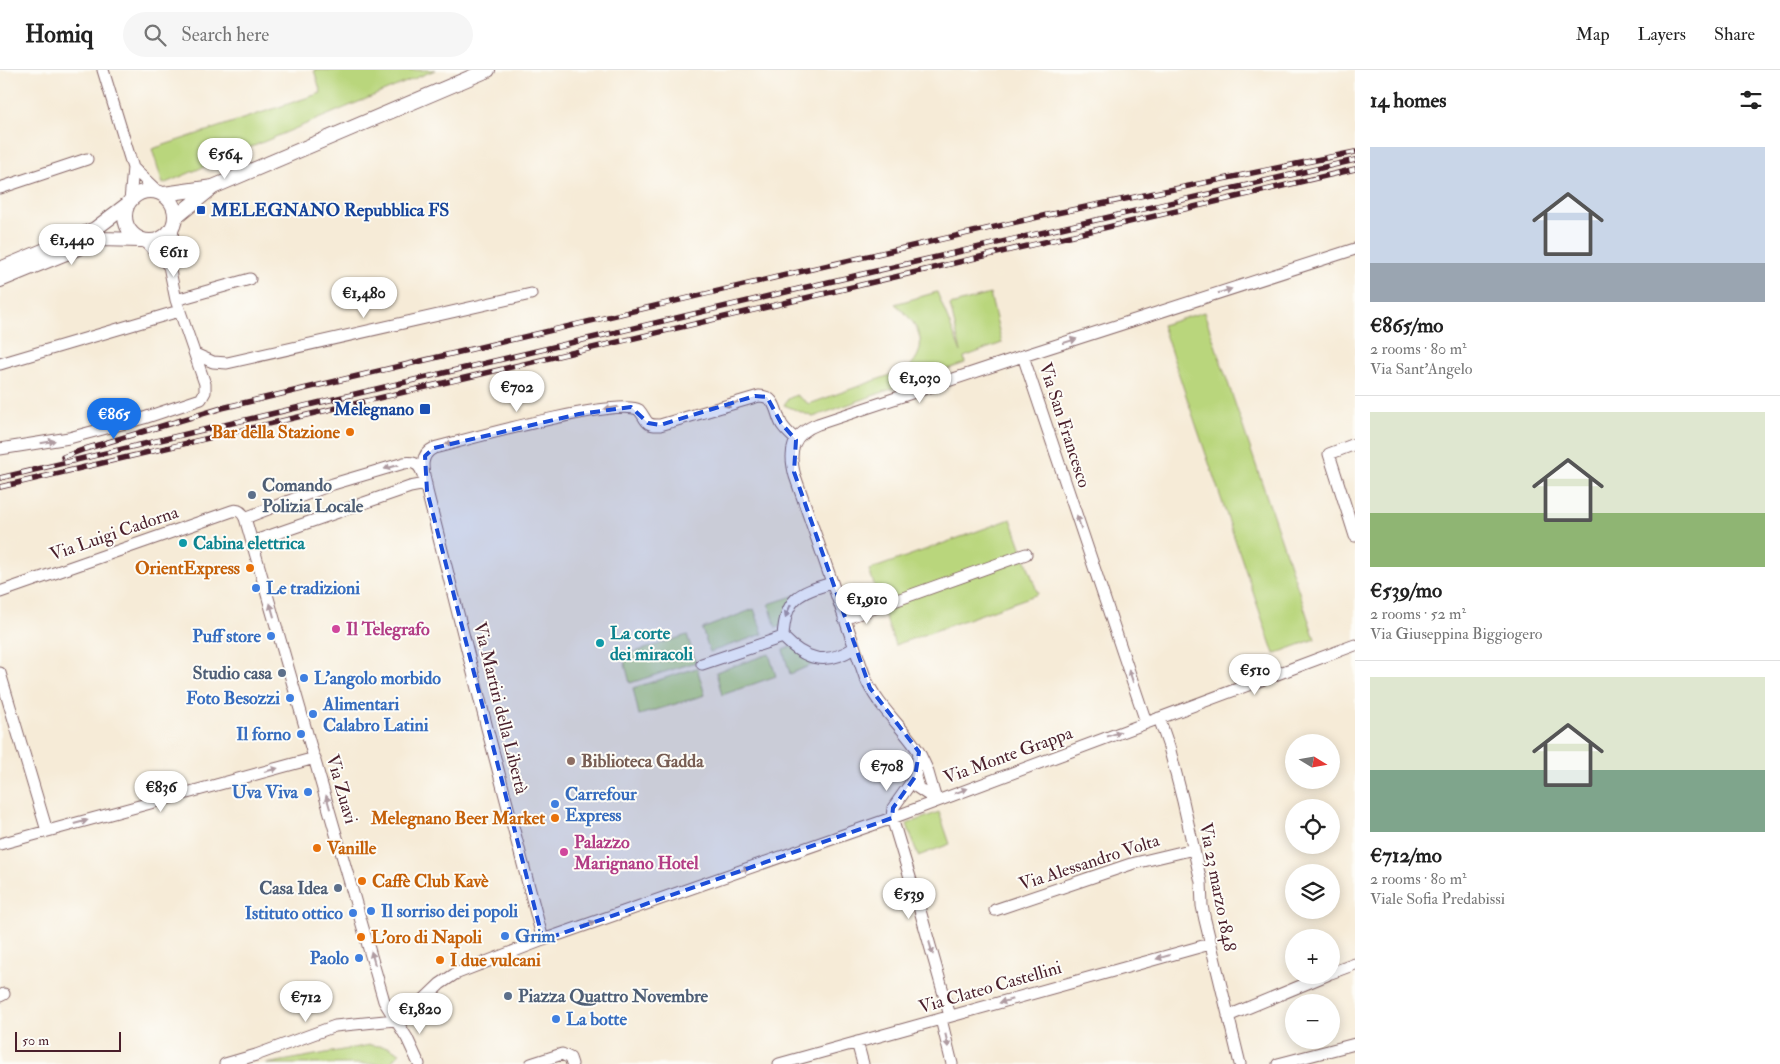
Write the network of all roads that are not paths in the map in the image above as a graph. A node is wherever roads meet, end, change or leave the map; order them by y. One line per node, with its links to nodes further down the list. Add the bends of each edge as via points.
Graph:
1 (103, 70): 4 (street)
2 (488, 70): 5 (street)
3 (87, 159): 6 (street)
4 (133, 168): 7 (street); 8 (street)
5 (213, 187): 7 (street); 9 (street)
6 (0, 188)
7 (160, 192): 8 (street, via 142,192); 9 (street, via 175,207)
8 (129, 202): 10 (street, via 125,217 127,225); 13 (street, via 95,229)
9 (174, 223): 10 (street, via 163,238); 12 (street)
10 (143, 240): 12 (street); 15 (street, via 100,239)
11 (1355, 248): 18 (street, Via San Francesco, one-way to 11)
12 (169, 266): 17 (street)
13 (0, 269)
14 (250, 278): 17 (street)
15 (0, 280)
16 (531, 294): 19 (street, via 227,363)
17 (178, 306): 19 (street); 20 (street)
18 (1024, 356): 21 (street, via 818,424); 38 (street, Via San Francesco, one-way to 18)
19 (197, 360): 23 (street, one-way to 19, via 53,442 198,401 205,392 205,384)
20 (0, 364)
21 (796, 440): 24 (street, one-way to 24, via 781,424 774,405 767,397 756,396 660,425 651,425 638,410 626,406 524,425 429,451 422,467); 29 (street, via 792,455 794,472)
22 (1355, 444): 26 (street, via 1329,454)
23 (0, 449)
24 (426, 484): 25 (street, Via Luigi Cadorna, one-way to 25, via 420,468 408,462); 27 (street); 48 (street, Via Martiri della Libertà)
25 (242, 514): 27 (street, Via Zuavi); 30 (street, Via Luigi Cadorna, via 232,510)
26 (1355, 536)
27 (252, 542): 40 (street, Via Zuavi, one-way to 27)
28 (1026, 554): 31 (street)
29 (832, 583): 31 (street); 32 (street, one-way to 32, via 795,598 785,616)
30 (0, 592)
31 (844, 619): 34 (street)
32 (782, 637): 34 (street, via 799,652 813,658 828,658); 35 (street)
33 (1355, 645): 37 (street, Via Monte Grappa)
34 (854, 648): 39 (street, via 873,693)
35 (702, 664)
36 (0, 673): 44 (street)
37 (1158, 718): 38 (street, Via Monte Grappa); 46 (street, Via 23 marzo 1848, via 1178,781)
38 (1146, 722): 42 (street, Via Monte Grappa, one-way to 38)
39 (918, 752): 41 (street); 42 (street)
40 (314, 758): 44 (street, one-way to 40); 55 (street, Via Zuavi, one-way to 40, via 386,1007)
41 (915, 777): 42 (street, via 918,788); 43 (street, via 893,808)
42 (936, 800): 43 (street, Via Monte Grappa)
43 (892, 818): 48 (street, Via Monte Grappa, one-way to 43); 54 (street, one-way to 54, via 919,907)
44 (47, 831): 45 (street)
45 (0, 844)
46 (1194, 849): 47 (street, Via Alessandro Volta, via 1131,864); 49 (street, Via 23 marzo 1848)
47 (995, 910)
48 (543, 940): 55 (street, Via Monte Grappa, via 450,976 414,1009)
49 (1210, 944): 53 (street, Via 23 marzo 1848); 54 (street, Via Clateo Castellini, one-way to 54)
50 (1355, 964): 51 (street)
51 (1340, 970)
52 (1305, 984): 53 (street)
53 (1228, 1016): 65 (street, Via 23 marzo 1848)
54 (946, 1018): 56 (street, Via Clateo Castellini); 64 (street, one-way to 64)
55 (395, 1020): 58 (street, via 335,1026); 59 (street, Via Zuavi)
56 (857, 1042): 62 (street, Via Clateo Castellini); 63 (street)
57 (1355, 1044): 66 (street)
58 (225, 1064)
59 (419, 1064)
60 (531, 1064): 61 (street, via 562,1054 570,1058)
61 (572, 1064)
62 (779, 1064)
63 (863, 1064)
64 (952, 1064)
65 (1240, 1064)
66 (1278, 1064)

